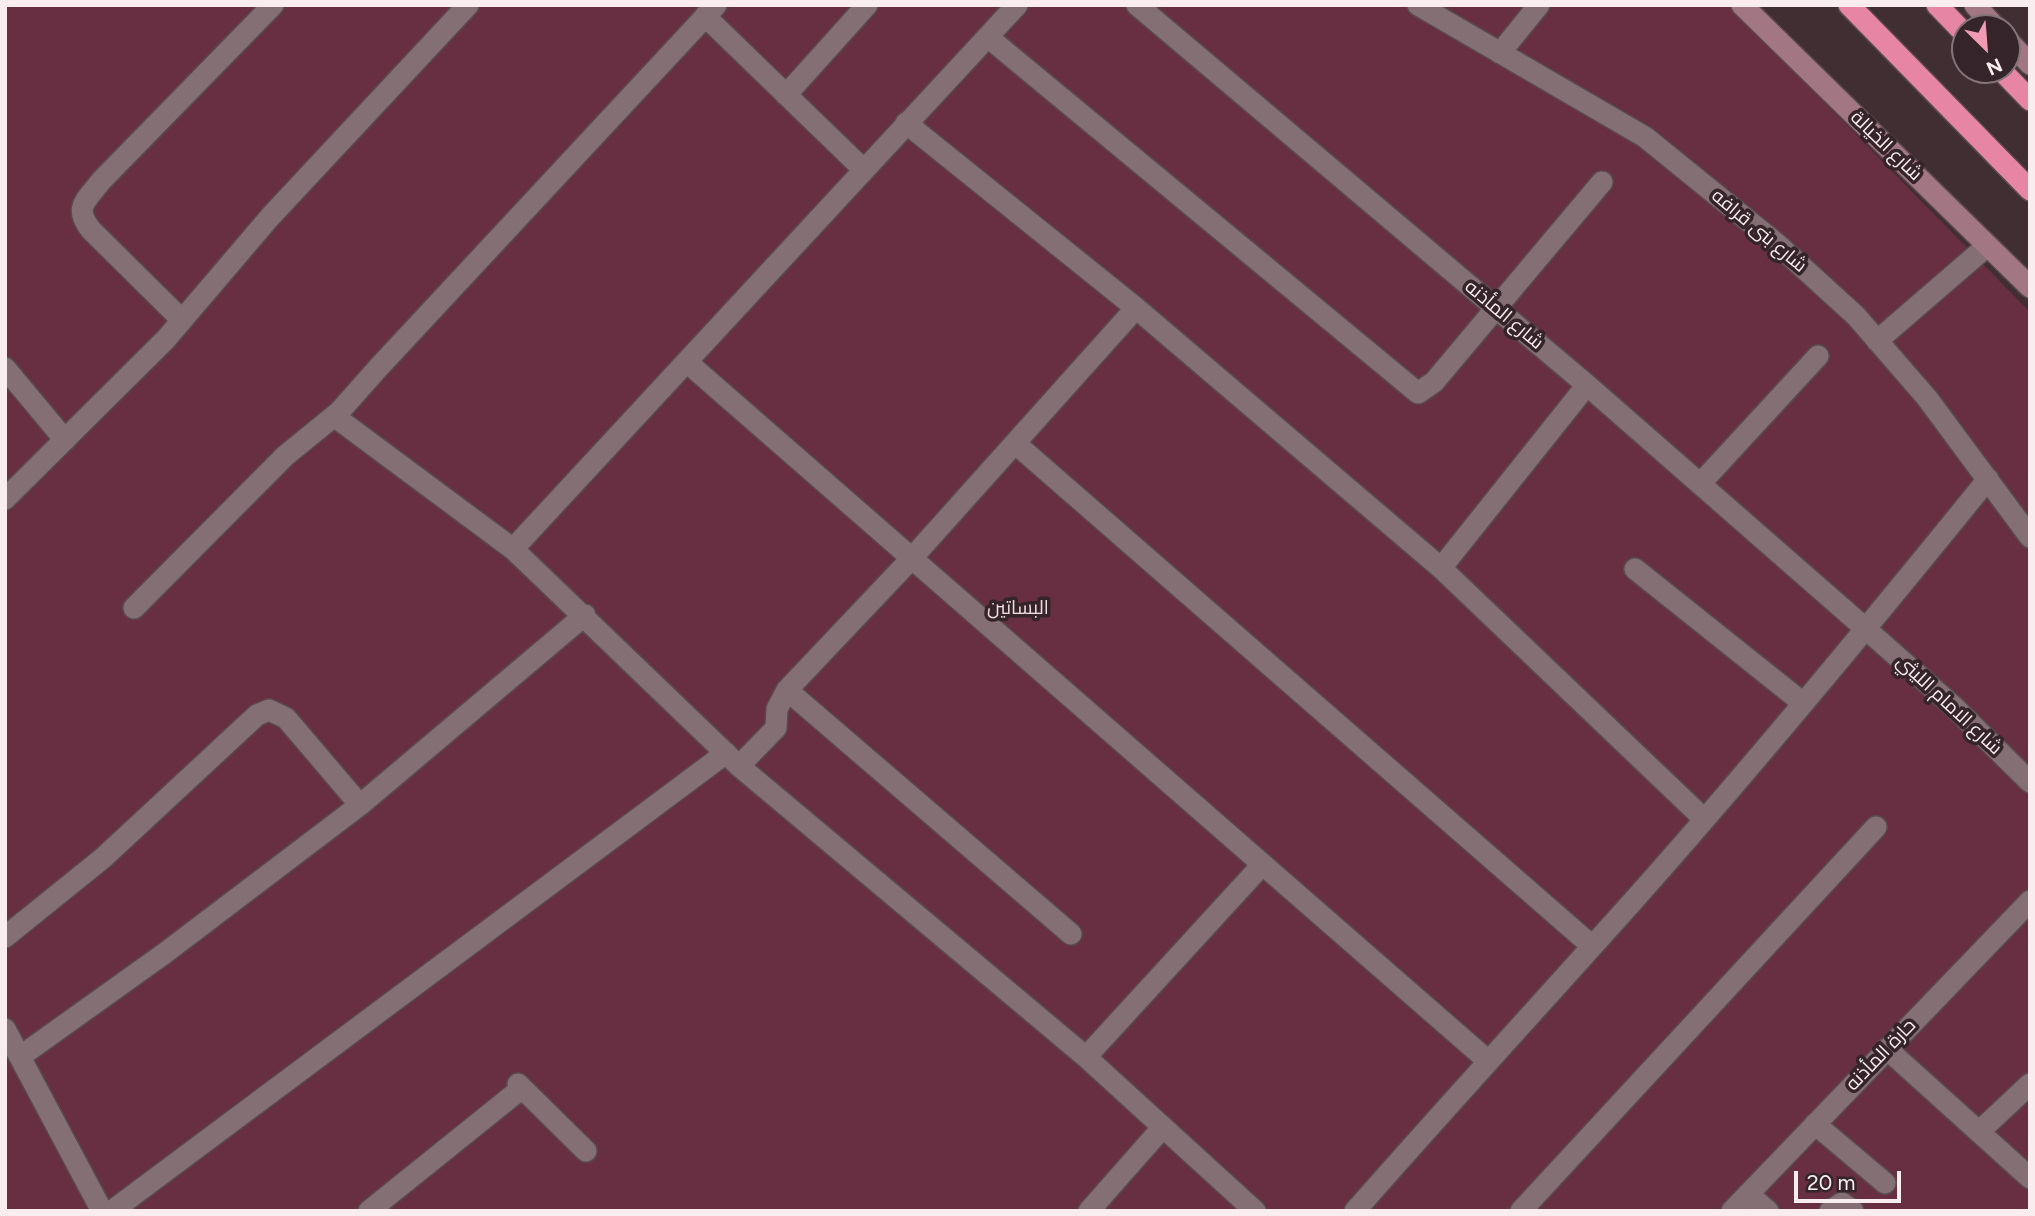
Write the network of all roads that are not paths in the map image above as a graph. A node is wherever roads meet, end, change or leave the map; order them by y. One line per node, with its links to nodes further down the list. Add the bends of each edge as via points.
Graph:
1 (273, 5): 26 (street, via 101,181 81,209 90,230)
2 (468, 5): 26 (street, via 270,217)
3 (867, 5): 16 (street)
4 (1017, 5): 13 (street)
5 (1137, 5): 25 (street, شارع المأذنه)
6 (1418, 5): 14 (street, شارع بنى قرافه)
7 (1742, 5): 22 (street, شارع الخيالة)
8 (1849, 5): 21 (highway)
9 (1937, 5): 12 (highway)
10 (1533, 7): 14 (street)
11 (711, 11): 16 (street); 32 (street)
12 (1951, 19)
13 (989, 38): 18 (street); 25 (street, via 1414,392 1429,388)
14 (1500, 53): 27 (street, شارع بنى قرافه, via 1645,137 1777,244)
15 (2015, 84): 17 (highway)
16 (786, 95): 19 (street)
17 (2030, 100)
18 (906, 123): 19 (street); 24 (street)
19 (864, 170): 29 (street)
20 (1602, 182): 25 (street)
21 (2030, 190)
22 (1987, 246): 23 (street, شارع الخيالة); 27 (street)
23 (2030, 287)
24 (1136, 308): 34 (street); 41 (street)
25 (1495, 308): 31 (street, شارع المأذنه)
26 (182, 320): 33 (street)
27 (1877, 341): 35 (street, شارع بنى قرافه)
28 (1818, 356): 36 (street)
29 (688, 363): 39 (street); 40 (street)
30 (5, 368): 33 (street)
31 (1587, 385): 36 (street, شارع المأذنه); 41 (street)
32 (339, 412): 39 (street, via 338,419); 43 (street, via 285,456)
33 (65, 440): 37 (street)
34 (1016, 444): 40 (street); 57 (street)
35 (1988, 479): 38 (street, شارع بنى قرافه); 45 (street)
36 (1700, 484): 45 (street, شارع المأذنه)
37 (5, 499)
38 (2030, 537)
39 (513, 549): 44 (street)
40 (912, 558): 46 (street); 53 (street)
41 (1441, 568): 51 (street)
42 (1635, 569): 47 (street)
43 (134, 608)
44 (585, 615): 48 (street); 50 (street)
45 (1867, 629): 47 (street); 49 (street, شارع الامام الليثي)
46 (787, 690): 48 (street, via 778,704 776,728); 55 (street)
47 (1803, 703): 51 (street)
48 (733, 760): 61 (street); 72 (street)
49 (2030, 782)
50 (360, 805): 56 (street, via 286,718 269,710 257,715 103,858); 60 (street)
51 (1703, 818): 57 (street)
52 (1876, 827): 77 (street)
53 (1262, 865): 61 (street); 62 (street)
54 (2030, 901): 59 (street, حارة المأذنه)
55 (1071, 934)
56 (5, 937)
57 (1592, 946): 62 (street)
58 (5, 1029): 60 (street)
59 (1887, 1049): 64 (street, حارة المأذنه); 66 (street)
60 (21, 1056): 71 (street)
61 (1086, 1057): 65 (street)
62 (1487, 1060): 76 (street)
63 (2030, 1084): 66 (street)
64 (1815, 1124): 69 (street); 70 (street, حارة المأذنه)
65 (1163, 1127): 74 (street); 75 (street)
66 (1981, 1130): 68 (street)
67 (586, 1151): 73 (street, via 520,1086)
68 (2030, 1178)
69 (1885, 1183)
70 (1748, 1194): 78 (street, حارة المأذنه); 79 (street)
71 (102, 1211)
72 (112, 1211)
73 (369, 1211)
74 (1089, 1211)
75 (1255, 1211)
76 (1355, 1211)
77 (1521, 1211)
78 (1732, 1211)
79 (1768, 1211)
80 (1829, 1211): 81 (street, via 1842,1203)
81 (1853, 1211)

